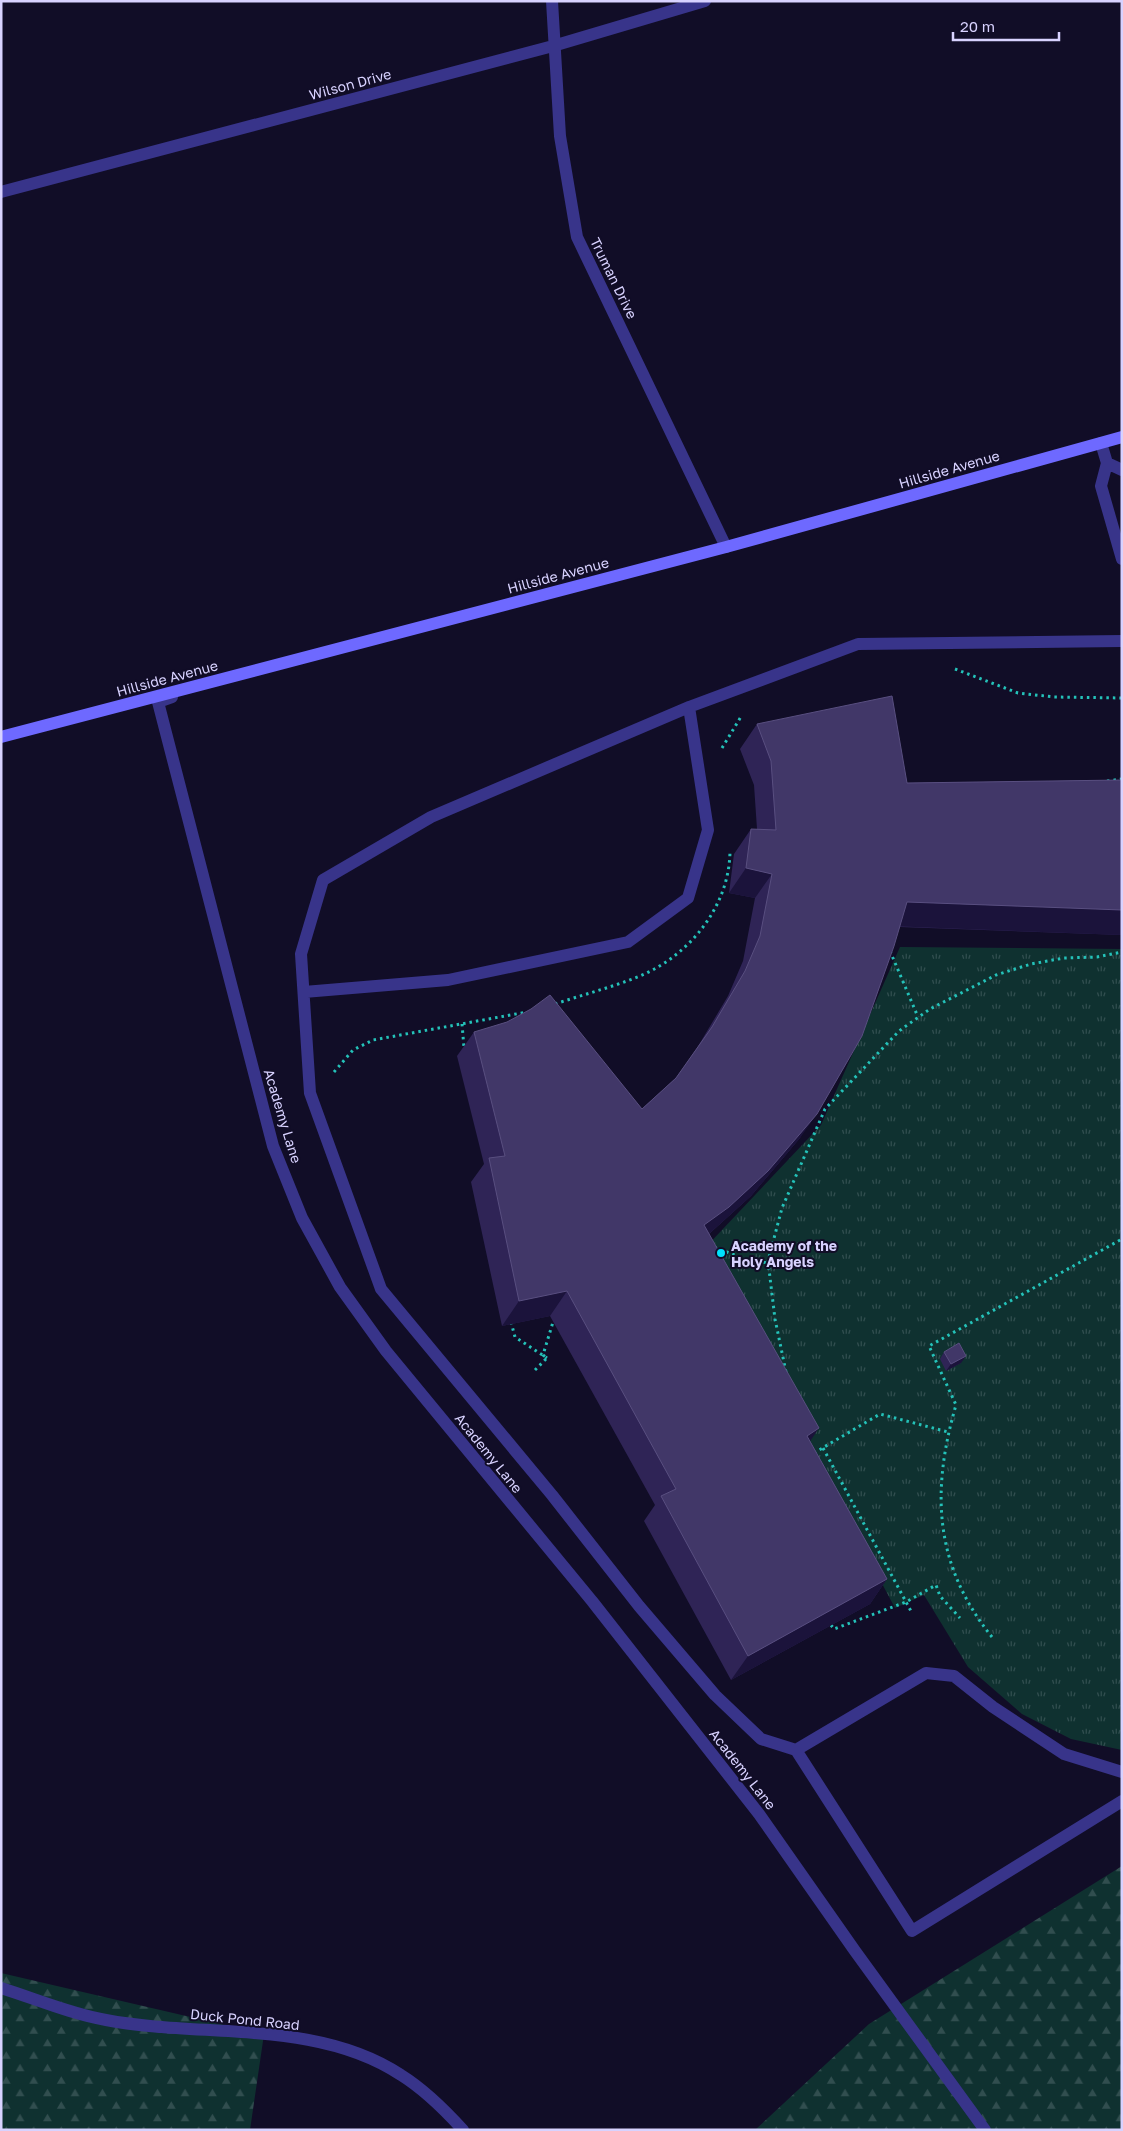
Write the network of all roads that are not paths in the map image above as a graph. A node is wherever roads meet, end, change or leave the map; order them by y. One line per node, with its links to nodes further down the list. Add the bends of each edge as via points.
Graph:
1 (552, 1): 3 (street, Truman Drive)
2 (705, 1): 3 (street, Wilson Drive)
3 (553, 46): 4 (street, Wilson Drive); 9 (street, Truman Drive, via 560,136 577,237)
4 (1, 192)
5 (1122, 437): 6 (main road, Hillside Avenue)
6 (1100, 443): 7 (street); 9 (main road, Hillside Avenue)
7 (1107, 463): 8 (street); 10 (street, via 1101,486)
8 (1122, 470)
9 (726, 547): 12 (main road, Hillside Avenue)
10 (1122, 559)
11 (1122, 641): 13 (street, via 858,644)
12 (227, 678): 14 (main road, Hillside Avenue); 21 (street, Academy Lane, via 158,702 273,1146 302,1218 340,1287 386,1350 592,1601 760,1814 860,1959)
13 (689, 707): 15 (street, via 431,818 323,880 301,954); 15 (street, via 708,830 688,898 628,942 448,980)
14 (1, 737)
15 (304, 992): 16 (street, via 310,1093 381,1289 715,1695 761,1739)
16 (796, 1750): 17 (street, via 926,1673 954,1676 993,1707 1064,1754); 18 (street, via 912,1931)
17 (1122, 1772)
18 (1122, 1801)
19 (1, 1988): 20 (street, Duck Pond Road, via 106,2020 310,2040 357,2053 400,2074 434,2099)
20 (463, 2130)
21 (985, 2130)

